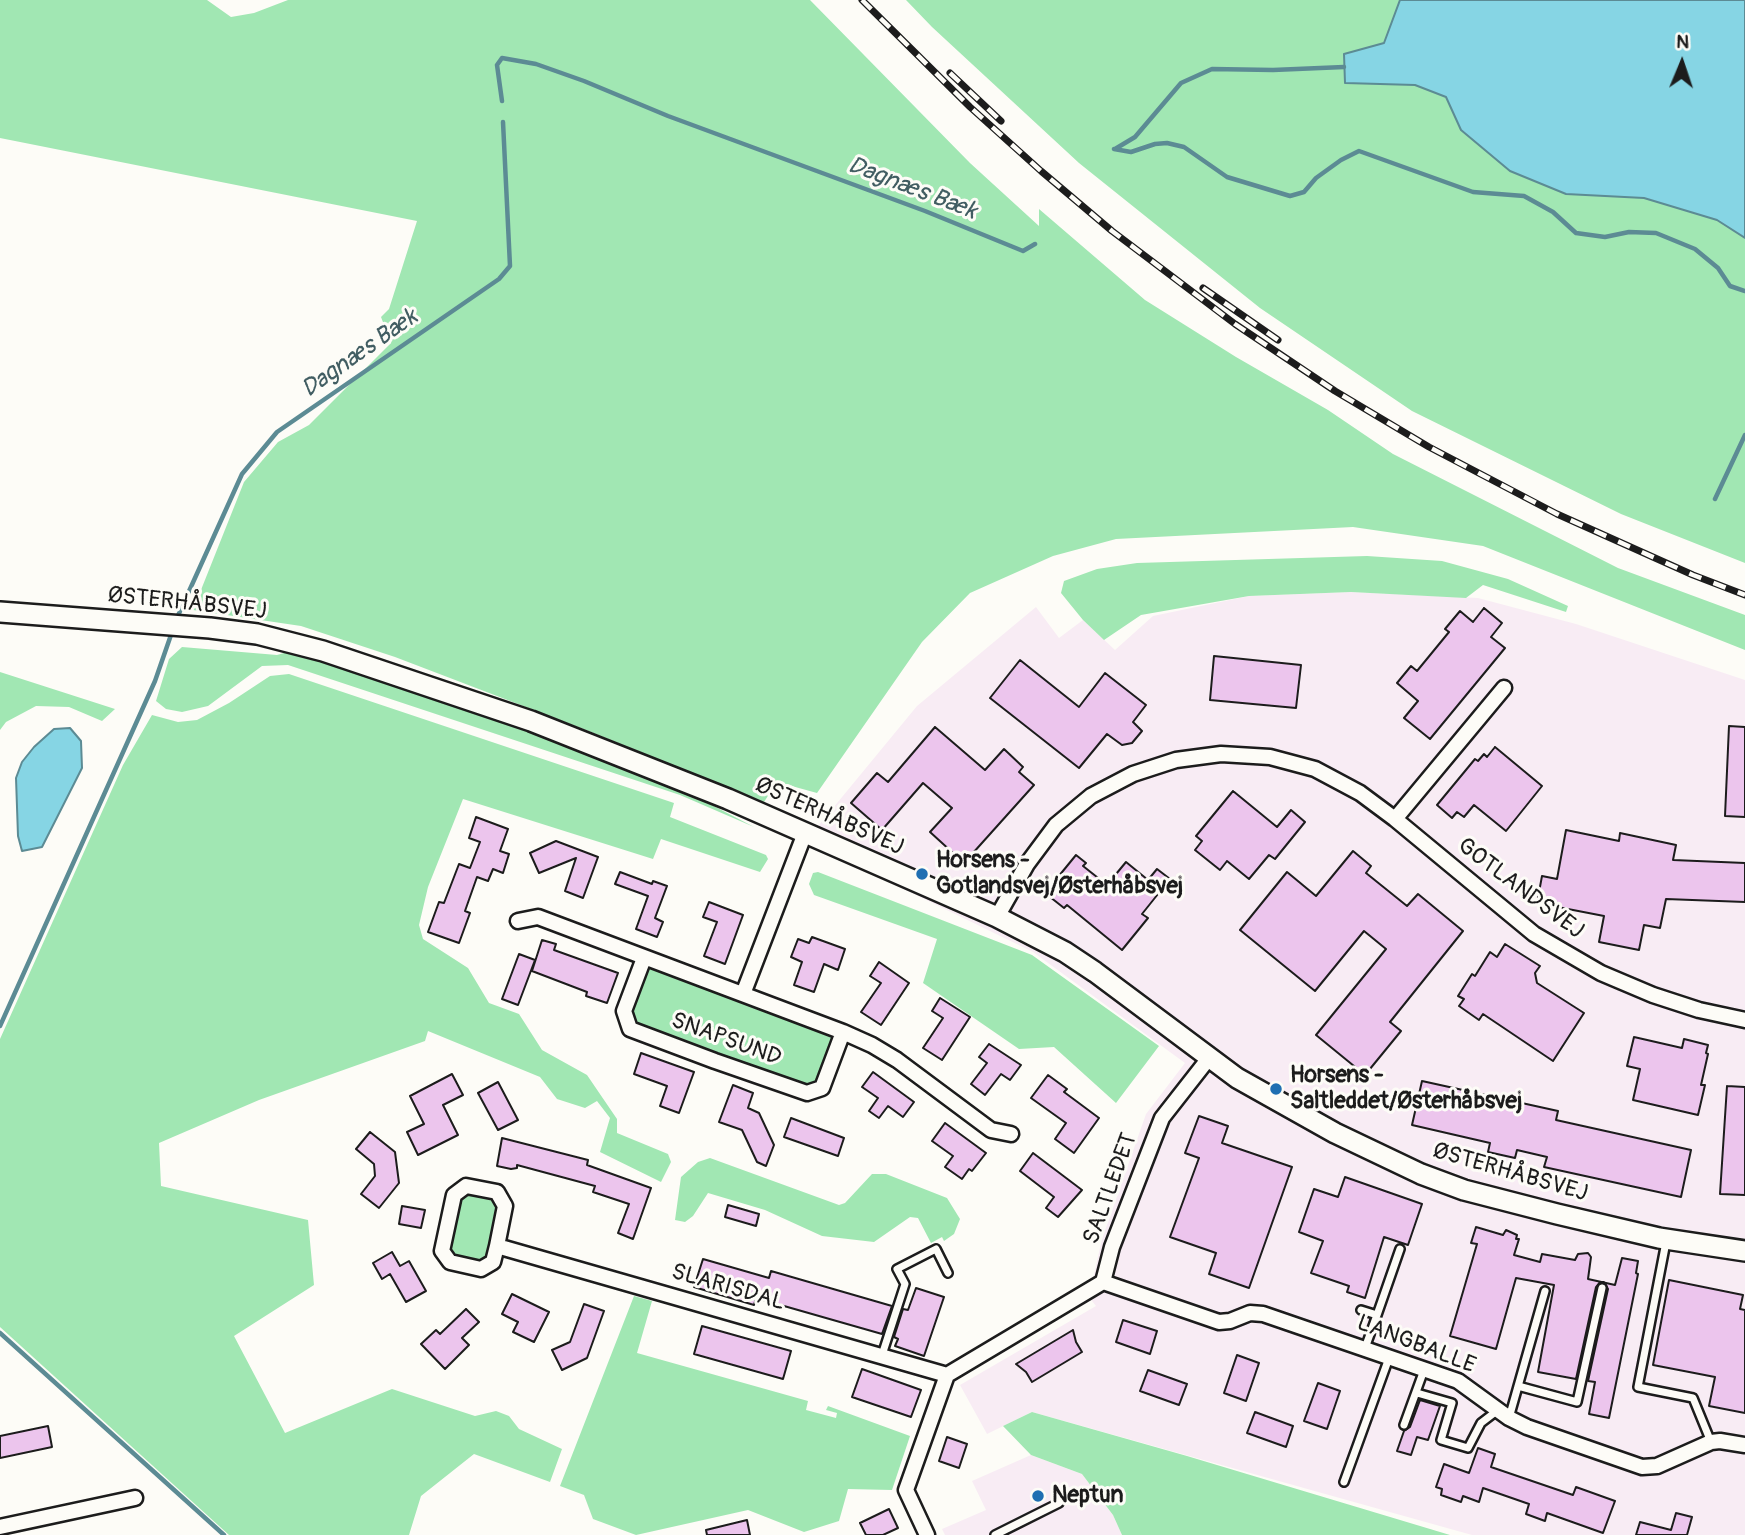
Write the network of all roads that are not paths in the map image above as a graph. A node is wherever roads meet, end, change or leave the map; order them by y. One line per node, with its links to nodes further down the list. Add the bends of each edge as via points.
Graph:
1 (0, 612): 4 (street, ØSTERHÅBSVEJ, via 193,626 290,641 544,726)
2 (1504, 688): 3 (street)
3 (1395, 819): 5 (street, GOTLANDSVEJ, via 1315,769 1270,757 1221,754 1176,760 1133,774 1091,796 1056,825); 9 (street, GOTLANDSVEJ, via 1534,934 1565,953 1653,995)
4 (805, 833): 5 (street, ØSTERHÅBSVEJ); 8 (street)
5 (997, 917): 11 (street, ØSTERHÅBSVEJ, via 1065,952)
6 (518, 921): 7 (street, via 538,917)
7 (644, 958): 8 (street); 10 (street, SNAPSUND, via 624,1012 630,1029 715,1061 807,1093 822,1088)
8 (743, 994): 10 (street)
9 (1745, 1020)
10 (844, 1032): 12 (street, via 897,1060 991,1129)
11 (1209, 1058): 13 (street, ØSTERHÅBSVEJ, via 1335,1133 1421,1174 1464,1190); 18 (street, SALTLEDET, via 1162,1118)
12 (1011, 1134)
13 (1667, 1239): 16 (street, ØSTERHÅBSVEJ); 32 (lane, via 1638,1387 1693,1398)
14 (497, 1246): 14 (street, via 505,1206 498,1192 466,1186 454,1195 442,1251 450,1262 481,1269 494,1262); 24 (street, SLARISDAL)
15 (1400, 1249): 22 (lane)
16 (1745, 1251)
17 (948, 1273): 24 (lane, via 936,1249 897,1269 905,1284)
18 (1103, 1282): 23 (street, LANGBALLE, via 1219,1322 1250,1312 1263,1314); 27 (street, SALTLEDET)
19 (1602, 1288): 28 (lane, via 1577,1402)
20 (1545, 1291): 28 (lane)
21 (1361, 1310): 22 (lane)
22 (1377, 1315): 23 (lane)
23 (1365, 1349): 25 (street, LANGBALLE)
24 (882, 1355): 27 (street, SLARISDAL)
25 (1389, 1357): 26 (street, LANGBALLE); 34 (lane)
26 (1424, 1369): 29 (lane); 30 (street, LANGBALLE, via 1458,1381)
27 (947, 1375): 38 (street, via 906,1490)
28 (1518, 1386): 30 (lane)
29 (1417, 1393): 30 (lane, via 1452,1403 1441,1440 1468,1448 1481,1423); 31 (lane)
30 (1504, 1414): 32 (street, LANGBALLE, via 1527,1427 1642,1467 1657,1466)
31 (1404, 1425)
32 (1711, 1442): 33 (street, LANGBALLE)
33 (1745, 1445)
34 (1345, 1482)
35 (135, 1499): 37 (street)
36 (1059, 1503): 39 (lane)
37 (0, 1527)
38 (927, 1535)
39 (995, 1535)

